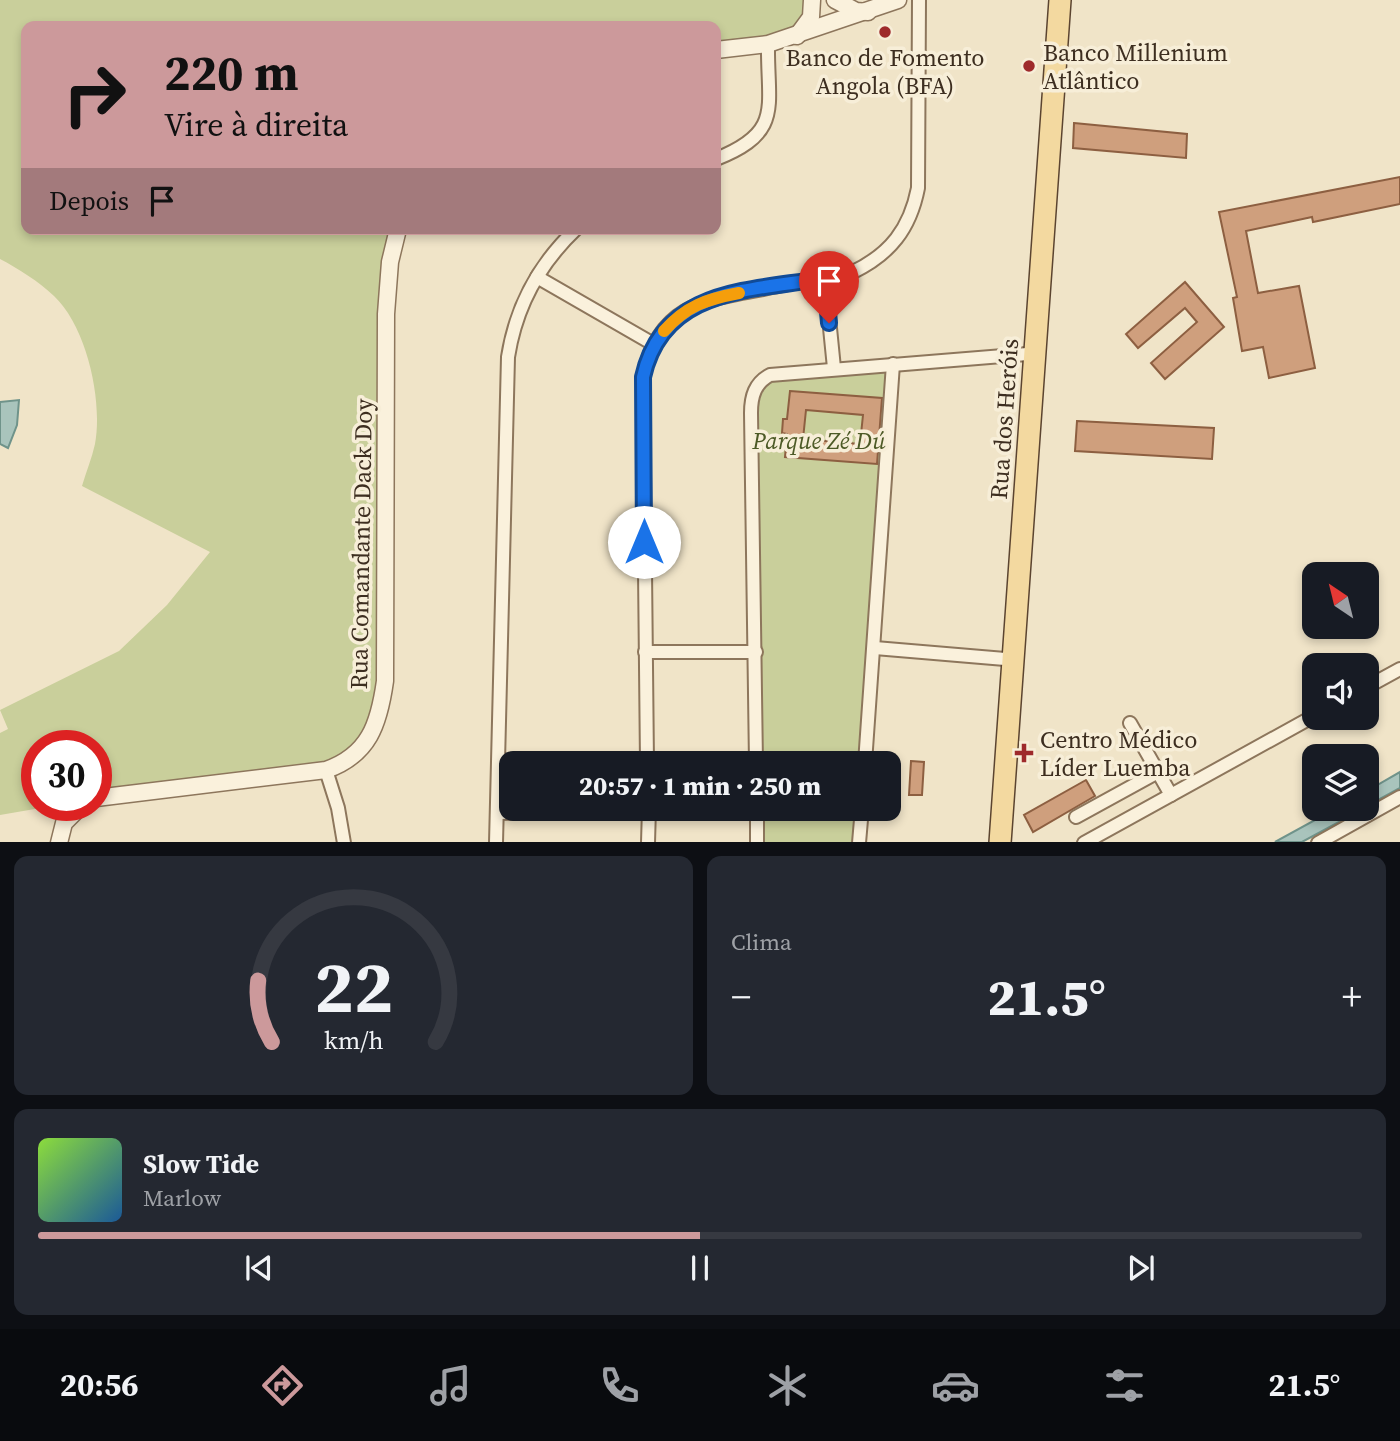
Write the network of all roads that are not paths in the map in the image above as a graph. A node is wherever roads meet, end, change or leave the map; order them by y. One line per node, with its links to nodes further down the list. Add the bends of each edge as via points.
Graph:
1 (812, 0): 8 (street, via 811,17)
2 (835, 0): 7 (street)
3 (898, 0): 7 (street)
4 (919, 0): 15 (street, via 914,210 891,247 872,262)
5 (1049, 0): 17 (main road, Rua dos Heróis)
6 (1060, 0): 49 (main road, Rua dos Heróis)
7 (868, 12): 8 (street)
8 (797, 36): 9 (street)
9 (768, 44): 10 (street); 11 (street, via 769,106 761,133)
10 (721, 49)
11 (721, 157)
12 (397, 235): 31 (street, Rua Comandante Dack Doy, via 387,301 383,697 366,745 350,760)
13 (570, 235): 14 (street)
14 (537, 277): 16 (street); 36 (street, via 517,314 508,357)
15 (825, 278): 16 (street, via 705,299 682,312); 19 (street)
16 (654, 345): 21 (street, via 643,377)
17 (1027, 354): 18 (street); 23 (main road, Rua dos Heróis)
18 (893, 364): 19 (street); 20 (street)
19 (834, 368): 22 (street, via 771,375 758,384 751,399)
20 (875, 648): 23 (street); 30 (street)
21 (645, 652): 22 (street); 28 (street)
22 (756, 652): 29 (street)
23 (1005, 659): 48 (main road, Rua dos Heróis)
24 (1400, 669): 25 (street)
25 (1379, 680)
26 (1130, 723): 32 (street)
27 (1302, 723): 33 (street)
28 (648, 751)
29 (757, 751)
30 (866, 751)
31 (326, 770): 34 (street, Rua Comandante Dack Doy); 43 (street)
32 (1158, 772): 33 (street); 37 (street)
33 (1171, 795): 50 (street)
34 (112, 796)
35 (1400, 797): 51 (street)
36 (497, 813): 44 (street)
37 (1076, 817)
38 (66, 821): 42 (street)
39 (649, 821): 45 (street)
40 (757, 821): 46 (street)
41 (861, 821): 47 (street)
42 (59, 842)
43 (344, 842)
44 (496, 842)
45 (648, 842)
46 (757, 842)
47 (859, 842)
48 (992, 842)
49 (1000, 842)
50 (1084, 842)
51 (1318, 842)

